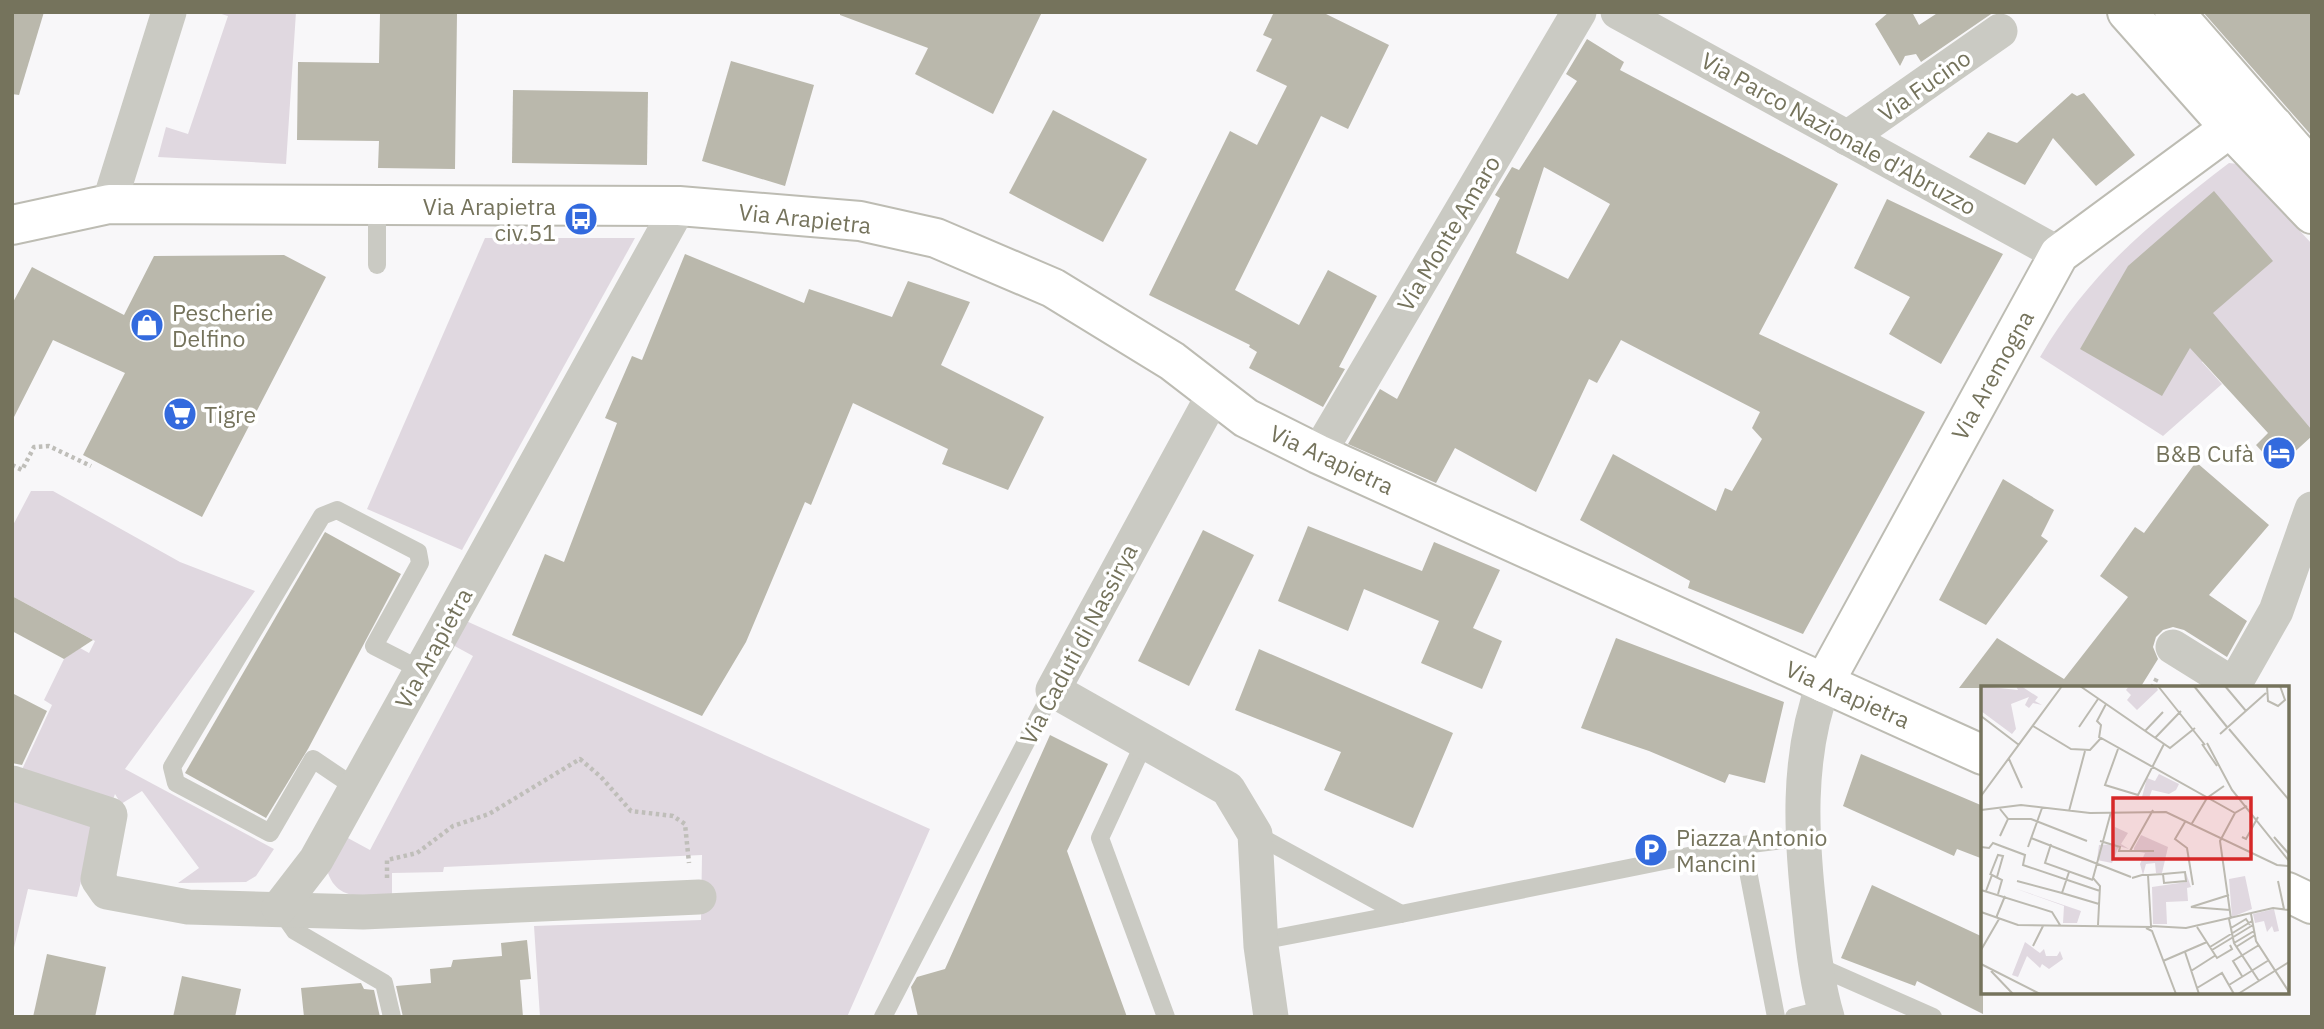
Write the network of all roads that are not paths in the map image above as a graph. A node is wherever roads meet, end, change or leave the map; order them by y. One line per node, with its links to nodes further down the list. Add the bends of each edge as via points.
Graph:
1 (169, 12): 11 (street)
2 (1579, 12): 18 (street, Via Monte Amaro)
3 (1618, 12): 9 (street, Via Parco Nazionale d'Abruzzo)
4 (2127, 12): 8 (street)
5 (2174, 12): 7 (street)
6 (2000, 31): 9 (street, Via Fucino)
7 (2274, 126): 8 (street, via 2247,123); 10 (street)
8 (2230, 128): 10 (street); 15 (street, Via Aremogna)
9 (1847, 138): 15 (street, Via Parco Nazionale d'Abruzzo)
10 (2306, 186)
11 (109, 204): 12 (street, Via Arapietra); 14 (street, Via Arapietra)
12 (377, 205): 13 (street, Via Arapietra); 16 (lane)
13 (679, 206): 17 (street, Via Arapietra, via 860,221 936,238 1054,288 1172,361); 21 (street, Via Arapietra)
14 (12, 225)
15 (2059, 254): 22 (street, Via Aremogna)
16 (377, 265)
17 (1214, 394): 18 (street, Via Arapietra, via 1246,418); 23 (street, Via Caduti di Nassirya)
18 (1318, 454): 22 (street, Via Arapietra)
19 (2312, 509): 20 (street, via 2276,611 2234,685)
20 (2173, 647)
21 (421, 670): 27 (street, Via Arapietra); 27 (lane, via 374,646 420,563 418,552 337,510 322,516 172,767 176,783 270,833 313,760)
22 (1824, 683): 25 (street, Via Arapietra); 29 (street, via 1811,717)
23 (1053, 690): 24 (street); 42 (lane, Via Caduti di Nassirya)
24 (1145, 741): 28 (street, via 1228,789); 43 (lane, via 1100,838)
25 (1981, 754)
26 (12, 783): 37 (street, via 110,816 91,889)
27 (356, 788): 31 (street, Via Arapietra)
28 (1255, 834): 36 (lane); 38 (street)
29 (1801, 838): 30 (lane); 39 (street)
30 (1743, 845): 36 (lane); 45 (lane)
31 (309, 869): 35 (street, via 325,898); 37 (street, Via Arapietra)
32 (2289, 893): 34 (street)
33 (694, 897): 35 (street, via 387,911)
34 (2312, 904)
35 (343, 909): 37 (street)
36 (1401, 914): 38 (lane)
37 (276, 919): 41 (lane, via 384,983)
38 (1260, 941): 44 (street)
39 (1815, 965): 40 (street); 46 (lane)
40 (1815, 1014)
41 (392, 1017)
42 (883, 1017)
43 (1166, 1017)
44 (1271, 1017)
45 (1776, 1017)
46 (1933, 1017)

